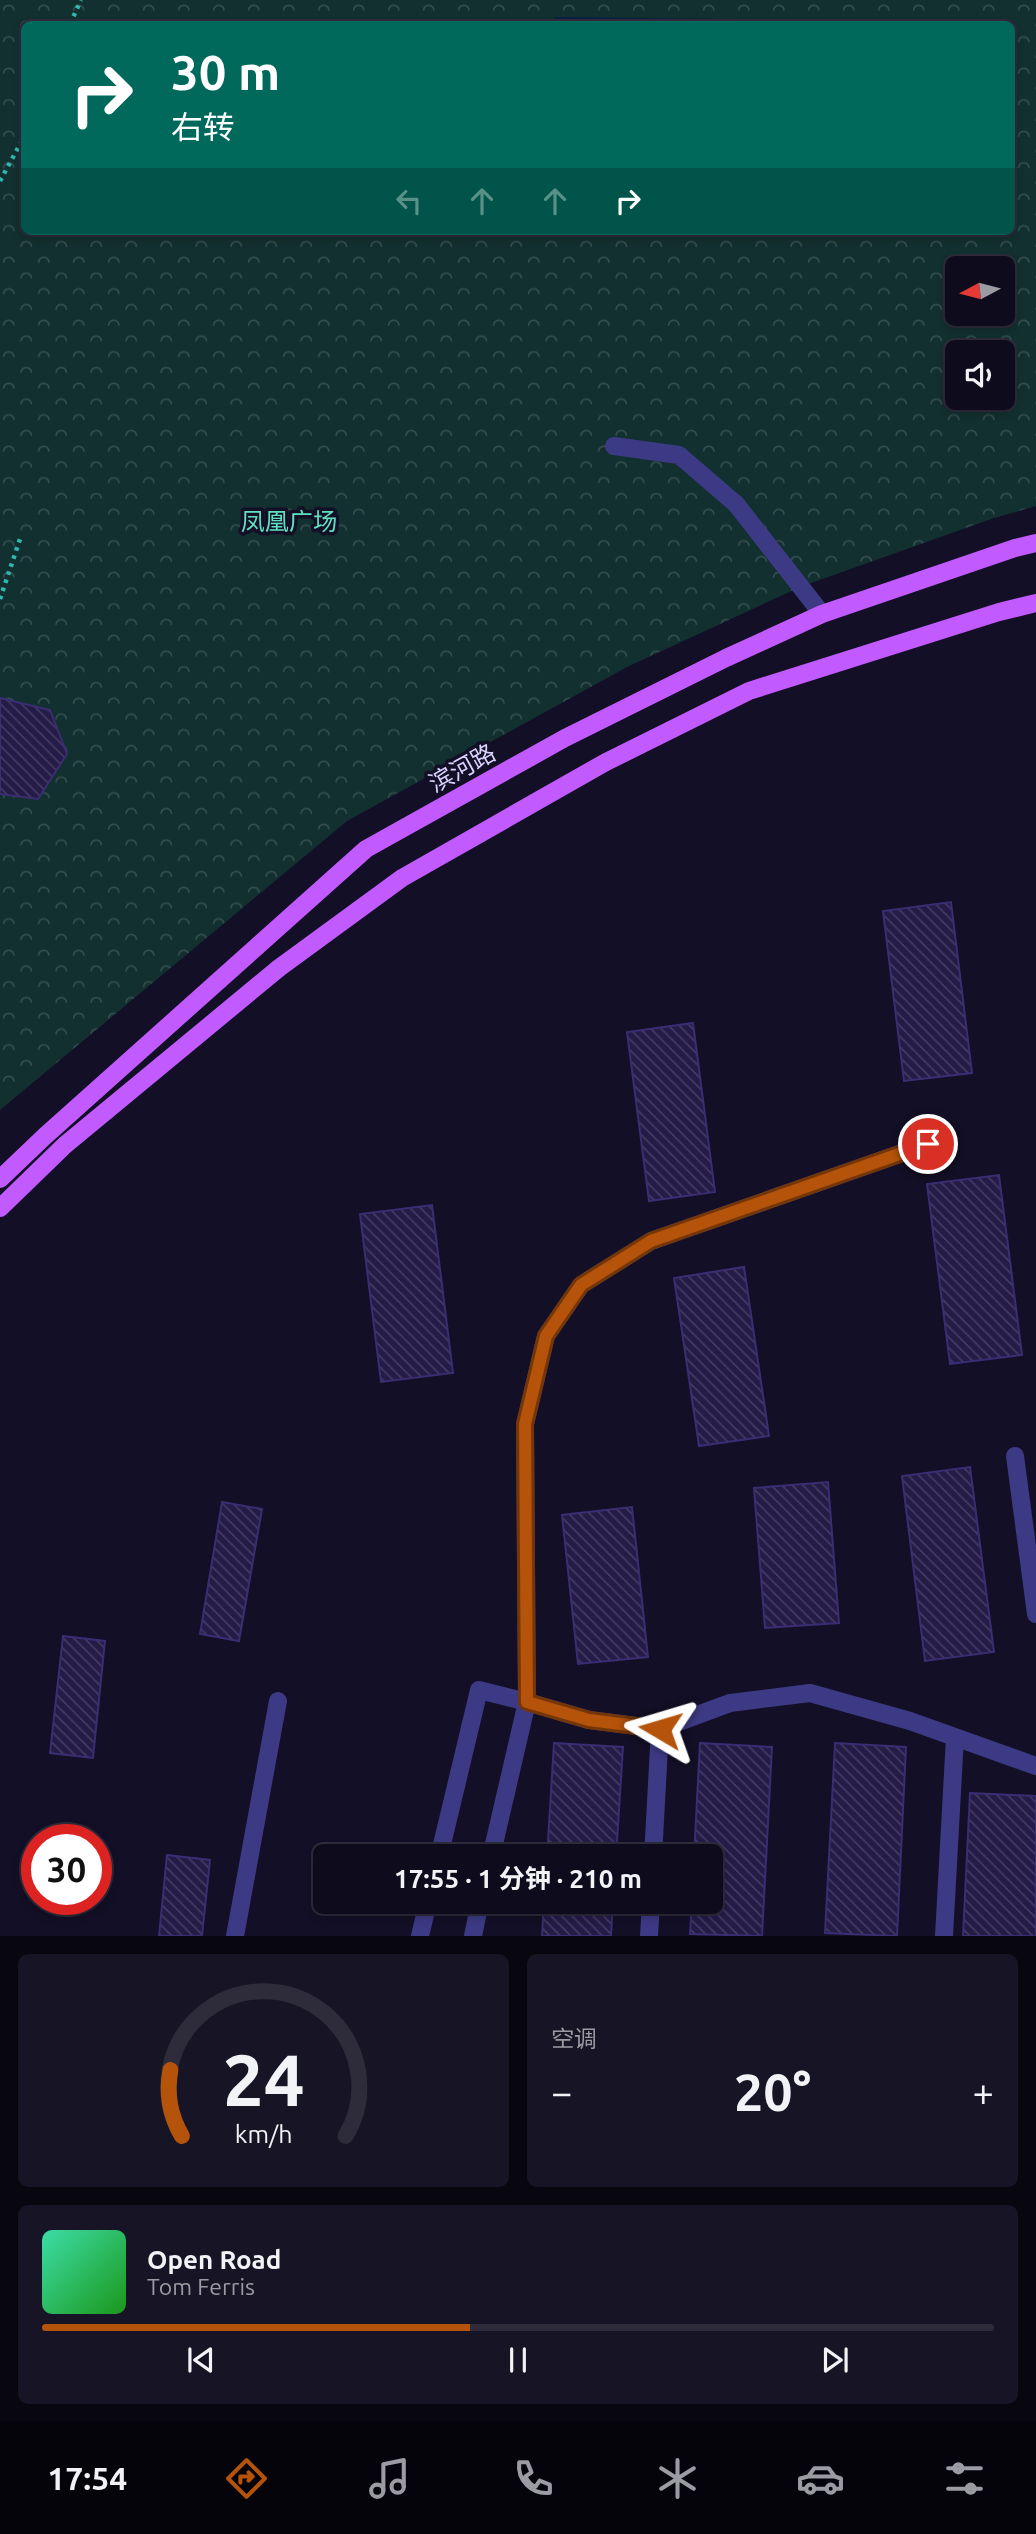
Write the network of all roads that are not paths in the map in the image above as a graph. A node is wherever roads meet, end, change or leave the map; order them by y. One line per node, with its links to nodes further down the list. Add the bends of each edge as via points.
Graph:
1 (614, 446): 4 (street, via 679,455 736,504)
2 (1036, 543): 4 (main road, 滨河路)
3 (1036, 603): 7 (main road, via 749,691 606,761 402,878 268,977 65,1144)
4 (822, 614): 6 (main road, 滨河路, via 565,738 366,849)
5 (928, 1144): 11 (street, via 651,1241 581,1285 546,1336 525,1424)
6 (0, 1179)
7 (0, 1208)
8 (1015, 1456): 9 (street)
9 (1036, 1614)
10 (278, 1701): 21 (street)
11 (527, 1702): 12 (street, via 589,1720); 15 (street, via 479,1690); 16 (street)
12 (660, 1729): 13 (street, via 730,1703 810,1693); 17 (street)
13 (955, 1737): 14 (street); 25 (street)
14 (1036, 1766)
15 (442, 1844)
16 (494, 1844)
17 (654, 1844)
18 (425, 1914): 22 (street)
19 (478, 1914): 23 (street)
20 (650, 1914): 24 (street)
21 (235, 1936)
22 (420, 1936)
23 (473, 1936)
24 (649, 1936)
25 (944, 1936)

